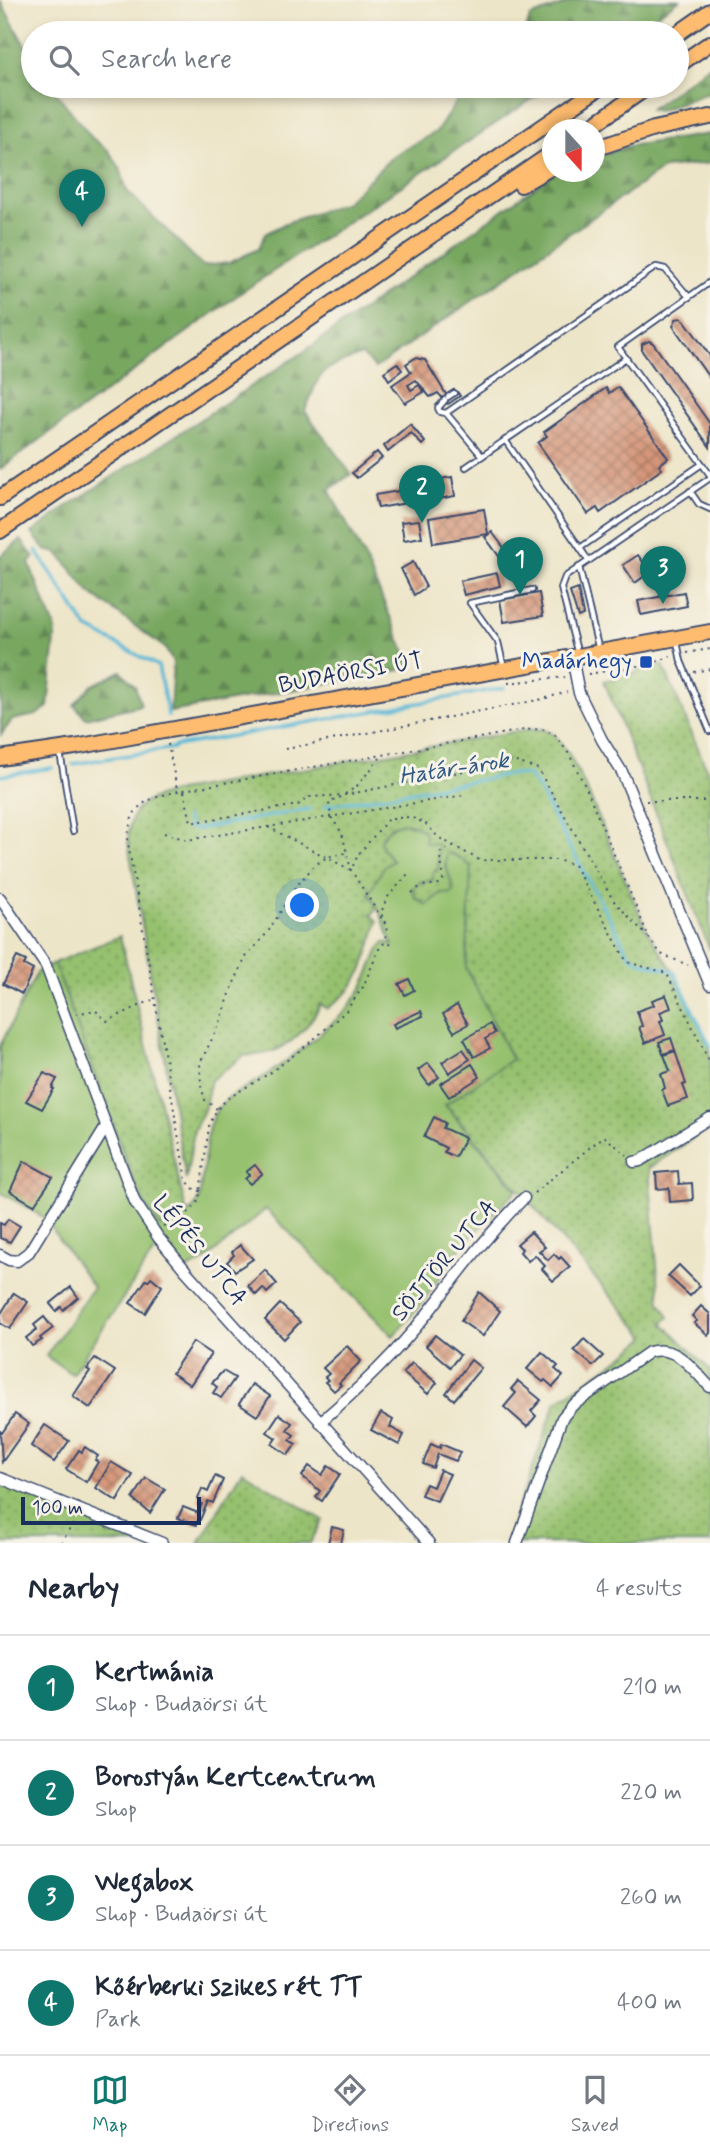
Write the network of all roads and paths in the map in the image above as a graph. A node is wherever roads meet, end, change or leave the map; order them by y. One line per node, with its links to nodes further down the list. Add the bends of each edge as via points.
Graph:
1 (710, 11): 2 (main road)
2 (689, 26)
3 (710, 43): 4 (main road)
4 (689, 58)
5 (584, 98): 24 (main road)
6 (632, 98): 8 (main road)
7 (710, 117): 9 (main road)
8 (602, 119)
9 (605, 145)
10 (542, 160): 12 (main road)
11 (542, 173): 12 (main road)
12 (449, 225): 26 (main road)
13 (710, 282): 14 (lane)
14 (688, 297): 15 (lane, via 618,347); 17 (lane, via 666,269 656,267)
15 (626, 358): 18 (lane); 20 (lane)
16 (454, 393): 17 (lane, via 438,408)
17 (446, 413): 19 (lane)
18 (505, 440): 19 (lane); 27 (lane)
19 (482, 456): 21 (lane)
20 (702, 464): 22 (lane); 27 (lane)
21 (466, 467)
22 (710, 477): 23 (lane)
23 (690, 491): 25 (lane, via 699,504); 28 (lane)
24 (0, 498)
25 (710, 509)
26 (0, 531)
27 (580, 548): 28 (lane)
28 (589, 560): 29 (lane)
29 (579, 567): 34 (lane); 36 (lane, via 565,577 561,588)
30 (533, 590): 37 (lane, via 470,603 498,642)
31 (710, 632): 32 (main road, BUDAÖRSI ÚT)
32 (676, 638): 34 (main road, BUDAÖRSI ÚT); 35 (lane)
33 (710, 649): 35 (path)
34 (599, 652): 36 (main road, BUDAÖRSI ÚT)
35 (680, 655): 39 (lane); 40 (path)
36 (575, 657): 37 (main road, BUDAÖRSI ÚT); 40 (street)
37 (504, 669): 45 (main road, BUDAÖRSI ÚT)
38 (710, 669): 39 (path)
39 (686, 673): 42 (lane)
40 (576, 675): 41 (street)
41 (578, 688): 44 (path, via 543,699); 53 (street)
42 (710, 730)
43 (167, 739): 49 (path)
44 (285, 749)
45 (60, 750): 47 (main road, BUDAÖRSI ÚT); 56 (lane)
46 (380, 757): 48 (path); 50 (path); 66 (path, via 524,730 542,729 555,735 587,790)
47 (0, 758)
48 (184, 790): 49 (path); 50 (path, via 195,822 299,805 310,797)
49 (178, 791): 71 (path, via 140,804 129,827)
50 (344, 795): 54 (path, via 330,806); 66 (path, via 513,761 538,769 613,900)
51 (465, 795): 54 (path)
52 (710, 801): 53 (path)
53 (635, 803): 69 (street)
54 (331, 817): 55 (path); 59 (path, via 342,833)
55 (268, 827): 57 (path, via 187,840); 60 (path)
56 (72, 831)
57 (164, 833)
58 (454, 847): 61 (path, via 425,823 410,817 388,819); 63 (path, via 441,851 444,878 440,884 421,886); 73 (path, via 479,860 557,860 574,865 627,962 663,972 672,981)
59 (345, 853): 60 (path); 61 (path)
60 (327, 857): 61 (path); 74 (path, via 297,885 268,932 246,957 233,985 200,1063 205,1100)
61 (351, 870): 65 (path)
62 (409, 873): 65 (path, via 387,898 382,913)
63 (412, 893)
64 (0, 898): 72 (street, LÉPÉS UTCA, via 46,966)
65 (387, 927): 67 (path)
66 (649, 938): 69 (path, via 661,954)
67 (385, 942): 68 (path); 74 (path, via 363,988 345,1012)
68 (393, 946)
69 (703, 971): 70 (street)
70 (710, 985)
71 (154, 999): 72 (path, via 107,1021 96,1010); 78 (path, via 186,1180)
72 (65, 1016): 76 (street, LÉPÉS UTCA)
73 (710, 1063)
74 (217, 1110): 78 (path, via 209,1126)
75 (710, 1118): 77 (street)
76 (106, 1127): 80 (street, LÉPÉS UTCA, via 135,1202); 81 (street, via 29,1252 17,1261)
77 (634, 1162): 79 (path, SÖJTÖR UTCA, via 604,1136)
78 (201, 1191): 80 (path, via 195,1208 160,1227)
79 (524, 1198): 83 (street, SÖJTÖR UTCA, via 493,1229 378,1371)
80 (158, 1237): 83 (street, LÉPÉS UTCA)
81 (0, 1255)
82 (710, 1387): 89 (street, via 681,1357 656,1350 572,1406 562,1418)
83 (320, 1422): 88 (street, LÉPÉS UTCA)
84 (0, 1478): 87 (street)
85 (76, 1520): 86 (path)
86 (61, 1543)
87 (162, 1543)
88 (429, 1543)
89 (517, 1543)

